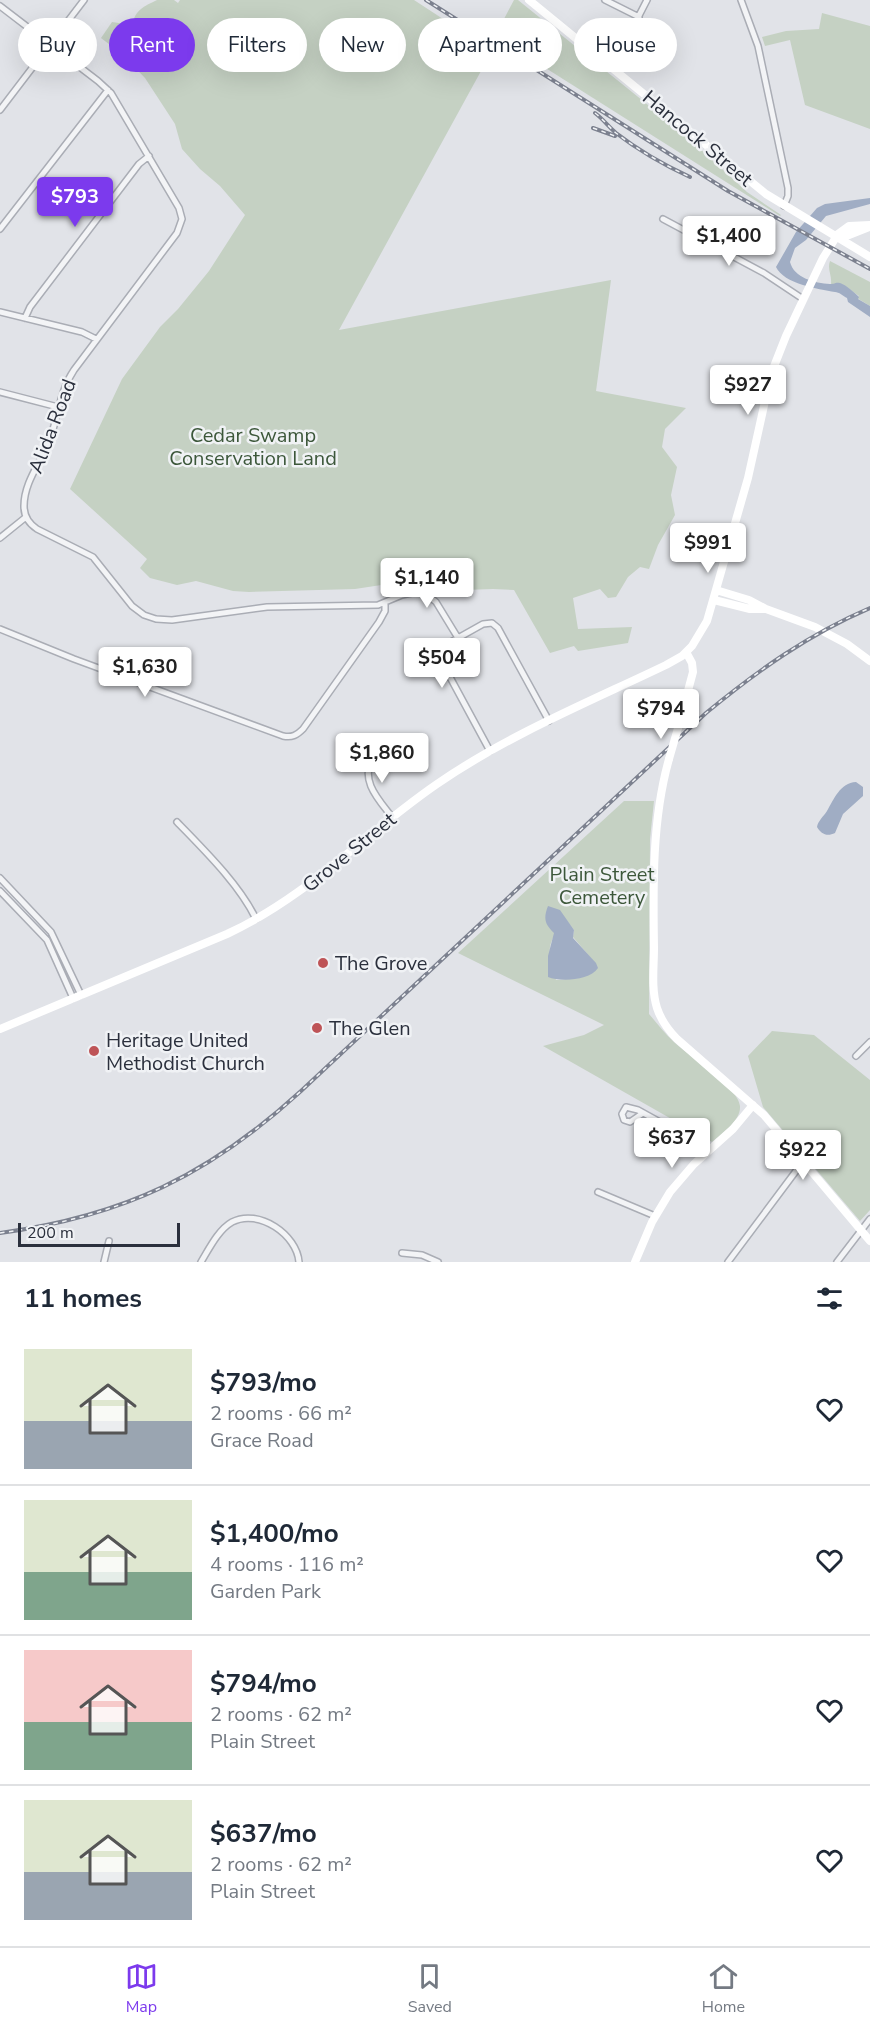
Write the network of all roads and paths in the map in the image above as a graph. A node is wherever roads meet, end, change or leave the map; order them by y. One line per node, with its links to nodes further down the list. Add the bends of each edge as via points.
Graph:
1 (84, 0): 8 (street)
2 (529, 0): 10 (main road, Hancock Street)
3 (605, 0): 7 (street)
4 (647, 0): 7 (street)
5 (741, 0): 17 (street, via 756,39 778,132 788,188)
6 (0, 6): 9 (street, Alida Road)
7 (639, 17)
8 (70, 18)
9 (18, 20)
10 (574, 37)
11 (29, 72): 15 (street)
12 (85, 72): 14 (street, Alida Road)
13 (617, 72): 17 (main road, Hancock Street)
14 (108, 90): 16 (street, Alida Road); 20 (street)
15 (0, 110)
16 (149, 156): 25 (street, via 139,164); 26 (street, Alida Road, via 179,208 181,225)
17 (784, 206): 21 (main road, Hancock Street)
18 (663, 219): 23 (street, via 764,273)
19 (870, 226): 21 (main road, via 849,236)
20 (0, 229)
21 (836, 237): 22 (main road); 23 (main road)
22 (870, 257)
23 (803, 299): 31 (main road, via 771,374 748,478)
24 (0, 312): 25 (street)
25 (25, 318): 26 (street)
26 (96, 339): 28 (street, Alida Road, via 68,380)
27 (0, 392): 28 (street)
28 (58, 407): 29 (street, Alida Road, via 50,440 25,495)
29 (26, 518): 30 (street); 33 (street, via 34,527 93,557 132,606 156,619 260,608)
30 (0, 538)
31 (716, 590): 32 (main road); 34 (main road)
32 (714, 600): 34 (main road); 37 (main road, via 705,626)
33 (385, 604): 35 (street, via 382,618 303,729 290,737); 36 (street, via 410,593 426,594 436,602)
34 (766, 609): 38 (main road, via 842,640)
35 (0, 628)
36 (458, 638): 39 (street, via 485,623 496,626); 41 (street, via 440,649 438,658)
37 (686, 652): 39 (main road, Grove Street); 53 (main road, bridge, via 693,672 660,802 654,918 656,1004 672,1034)
38 (870, 660)
39 (549, 720): 41 (main road, Grove Street)
40 (393, 747): 42 (street, via 376,754 368,775 373,791)
41 (490, 751): 42 (main road, Grove Street)
42 (392, 817): 48 (main road, Grove Street, via 312,884)
43 (177, 822): 48 (street, via 218,866)
44 (0, 878): 46 (street)
45 (0, 891): 47 (street)
46 (22, 902): 47 (street); 49 (street, via 54,936)
47 (16, 908): 49 (street, via 47,940)
48 (256, 920): 49 (main road, Grove Street)
49 (77, 997): 50 (main road, Grove Street)
50 (0, 1029)
51 (870, 1042): 52 (street)
52 (856, 1056)
53 (753, 1105): 55 (main road, via 734,1129); 56 (main road)
54 (643, 1113): 54 (street, via 630,1106 624,1108 622,1116 633,1121); 55 (street, via 698,1143)
55 (707, 1152): 58 (main road, via 673,1188)
56 (804, 1163): 60 (main road); 64 (street)
57 (598, 1192): 58 (street)
58 (655, 1216): 69 (main road)
59 (870, 1219): 60 (street)
60 (861, 1230): 62 (main road); 70 (street)
61 (109, 1241): 65 (street)
62 (870, 1241)
63 (402, 1253): 68 (street)
64 (731, 1261)
65 (104, 1262)
66 (201, 1262): 67 (street, via 228,1225 249,1218 266,1222 284,1235 296,1248)
67 (299, 1262)
68 (438, 1262)
69 (635, 1262)
70 (837, 1262)

